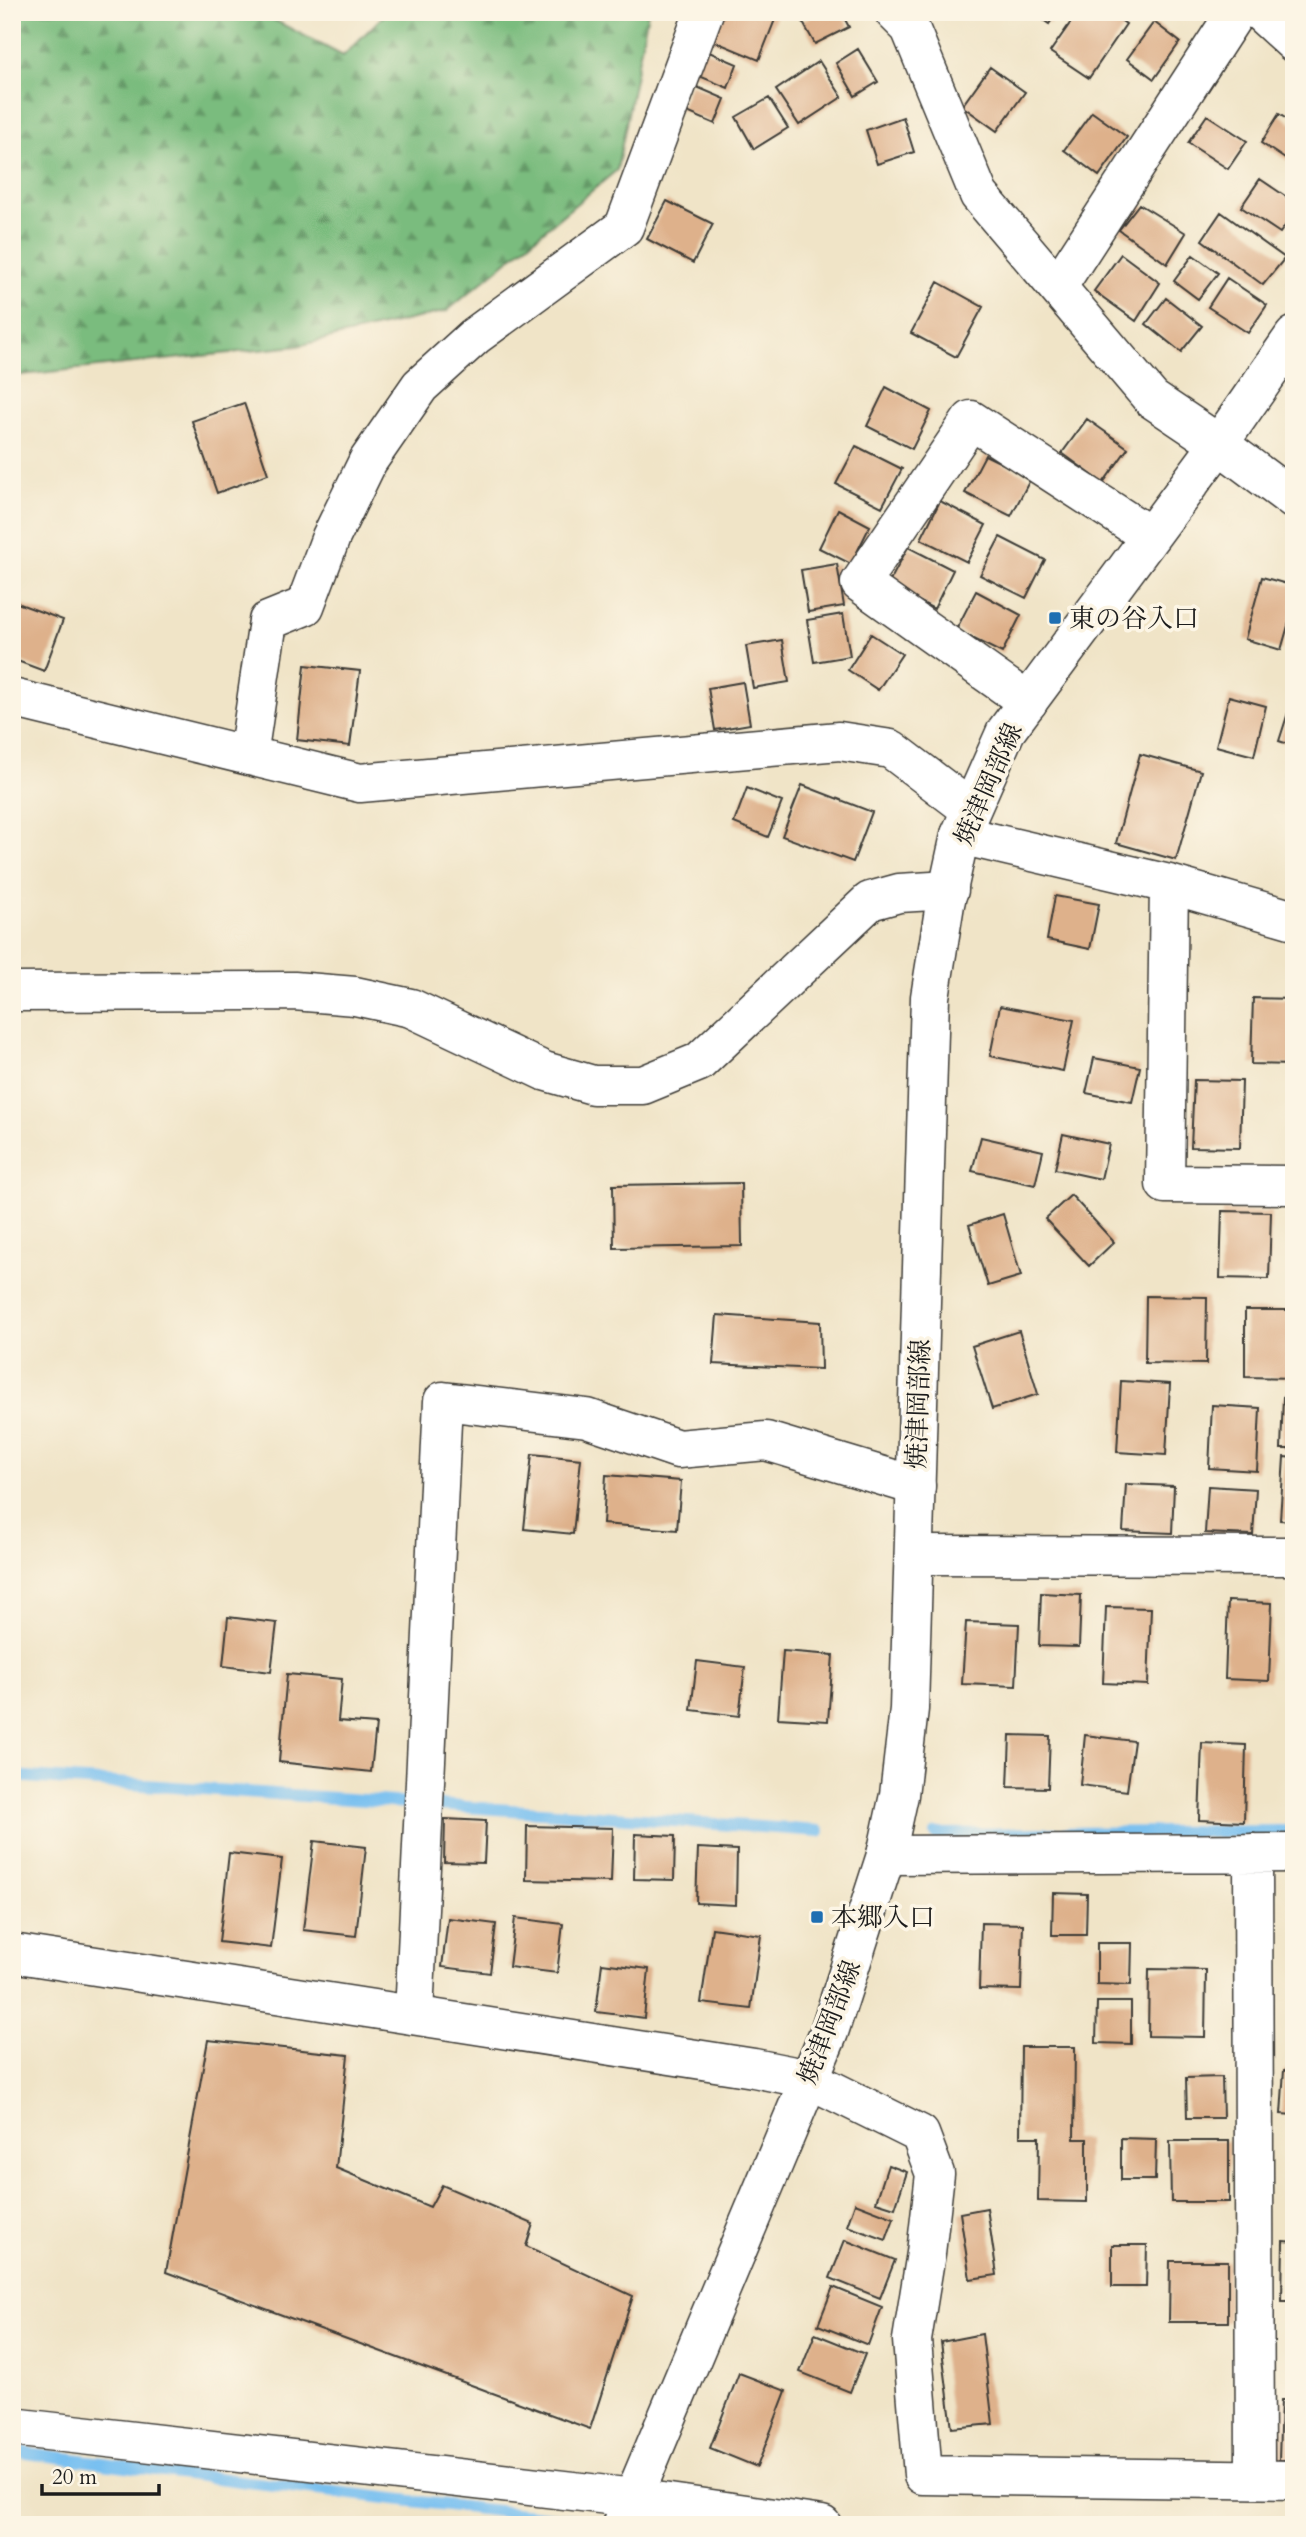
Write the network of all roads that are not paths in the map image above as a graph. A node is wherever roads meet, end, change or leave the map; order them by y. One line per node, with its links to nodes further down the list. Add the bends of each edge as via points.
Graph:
1 (704, 12): 13 (street, via 624,227 475,336 421,386 368,461 331,537 305,606 268,621)
2 (894, 12): 6 (street, via 910,28 979,195)
3 (1236, 12): 6 (street)
4 (1259, 12): 5 (street)
5 (1294, 43)
6 (1058, 286): 8 (street, via 1152,399)
7 (1294, 336): 8 (street, 焼津岡部線)
8 (1219, 444): 9 (street); 10 (street, 焼津岡部線)
9 (1293, 498)
10 (1150, 536): 12 (street, 焼津岡部線); 12 (street, via 971,420 860,583)
11 (12, 698): 13 (street)
12 (1028, 702): 14 (street, 焼津岡部線, via 1006,731)
13 (248, 756): 14 (street, via 360,783 839,741 891,749)
14 (965, 822): 15 (street); 16 (street, 焼津岡部線)
15 (1169, 884): 17 (street); 19 (street, via 1165,1184)
16 (949, 890): 18 (street, via 899,893 870,901 699,1062 643,1086 593,1085 544,1071 411,1007 355,996 294,991); 20 (street, 焼津岡部線, via 930,997)
17 (1294, 920)
18 (12, 992)
19 (1294, 1185)
20 (916, 1486): 21 (street, 焼津岡部線); 27 (street, via 766,1441 678,1449 587,1418 443,1401)
21 (914, 1555): 22 (street); 25 (street, 焼津岡部線, via 909,1709 899,1796)
22 (1294, 1556)
23 (1253, 1853): 24 (street); 25 (street); 30 (street)
24 (1294, 1853)
25 (886, 1855): 28 (street, 焼津岡部線, via 829,2032)
26 (12, 1952): 27 (street)
27 (414, 2015): 28 (street)
28 (809, 2079): 30 (street, via 920,2134 935,2174 912,2340 923,2475); 32 (street, 焼津岡部線)
29 (12, 2427): 32 (street)
30 (1255, 2479): 31 (street)
31 (1294, 2480)
32 (628, 2512): 33 (street)
33 (822, 2525)

